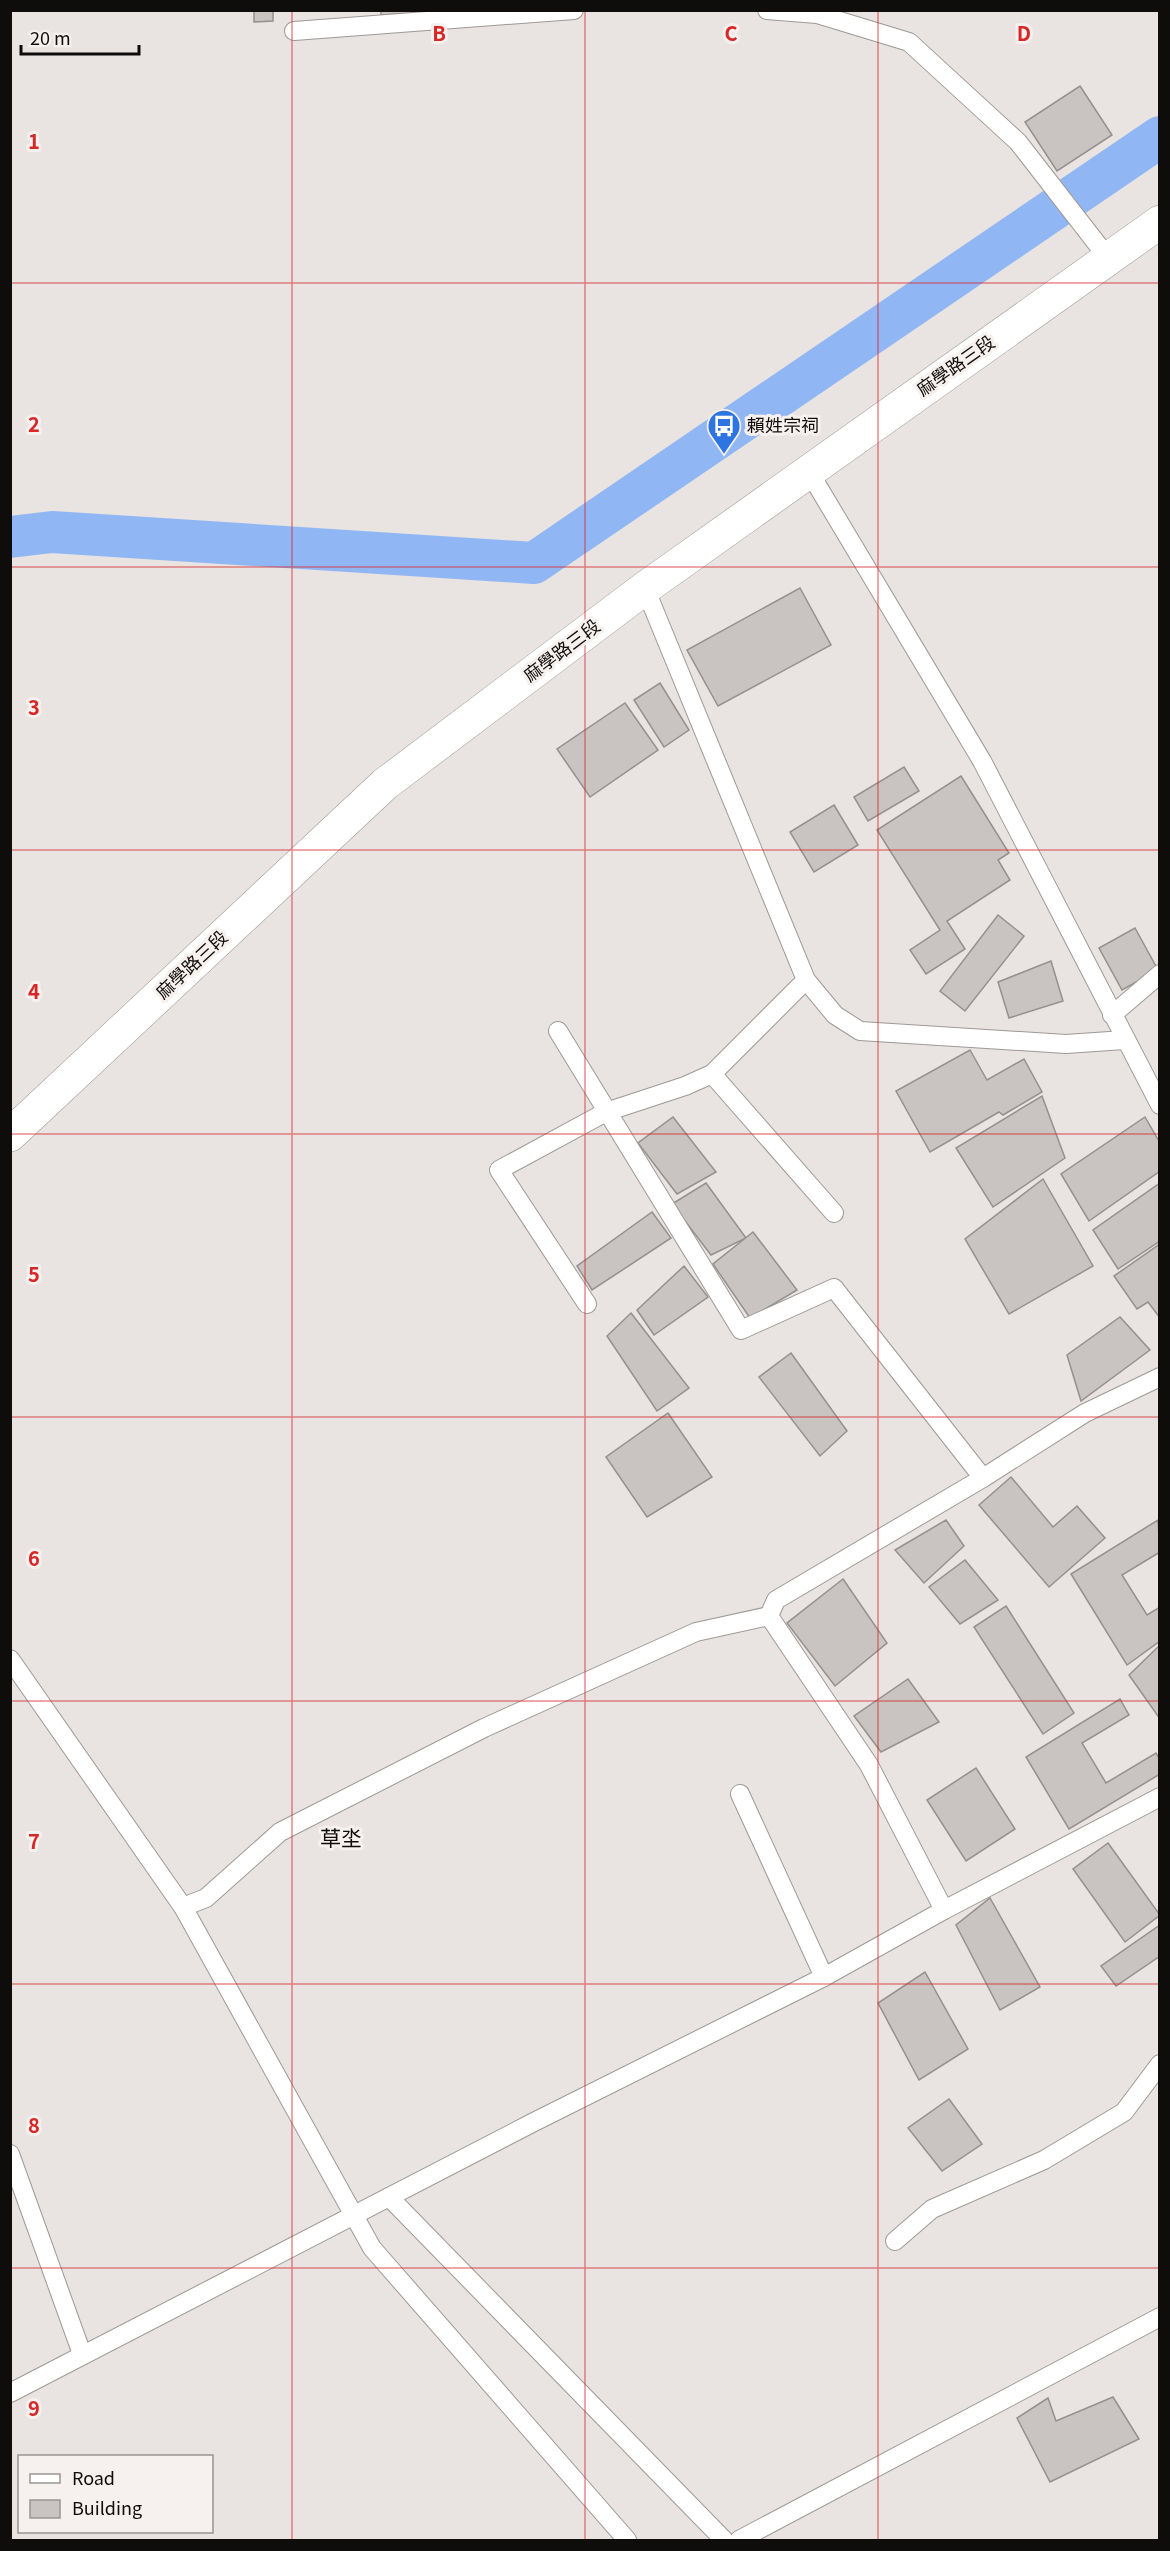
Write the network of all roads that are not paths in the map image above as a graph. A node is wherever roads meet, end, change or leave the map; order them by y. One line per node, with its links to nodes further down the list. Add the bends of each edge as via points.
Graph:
1 (574, 10): 3 (lane)
2 (766, 10): 5 (lane, via 817,14 909,42 1018,142)
3 (294, 30)
4 (1160, 222): 5 (main road, 麻學路三段)
5 (1108, 258): 6 (main road, 麻學路三段)
6 (808, 470): 7 (main road, 麻學路三段); 10 (lane, via 982,761)
7 (645, 588): 9 (lane); 16 (main road, 麻學路三段, via 385,784)
8 (1160, 974): 10 (lane)
9 (806, 980): 12 (lane, via 835,1016 860,1031 1066,1044); 13 (lane)
10 (1112, 1015): 12 (lane)
11 (558, 1031): 15 (lane)
12 (1124, 1040): 14 (lane)
13 (712, 1074): 15 (lane); 17 (lane)
14 (1160, 1105)
15 (606, 1112): 18 (lane, via 499,1170); 20 (lane, via 741,1330 834,1288)
16 (10, 1136)
17 (834, 1213)
18 (587, 1304)
19 (1160, 1377): 20 (lane, via 1085,1413)
20 (983, 1478): 21 (lane, via 776,1600)
21 (769, 1616): 25 (lane, via 696,1632 484,1728 280,1832 206,1898); 26 (lane, via 869,1765)
22 (10, 1659): 25 (lane)
23 (740, 1794): 27 (lane)
24 (1160, 1797): 26 (lane)
25 (183, 1907): 31 (lane)
26 (944, 1910): 27 (lane)
27 (824, 1977): 30 (lane)
28 (1160, 2064): 32 (lane, via 1124,2112 1044,2160 932,2209)
29 (10, 2154): 34 (lane)
30 (389, 2197): 31 (lane); 37 (lane)
31 (355, 2215): 34 (lane); 36 (lane, via 372,2247)
32 (895, 2241)
33 (1160, 2318): 38 (lane)
34 (82, 2354): 35 (lane)
35 (10, 2394)
36 (627, 2541)
37 (724, 2541)
38 (739, 2541)

